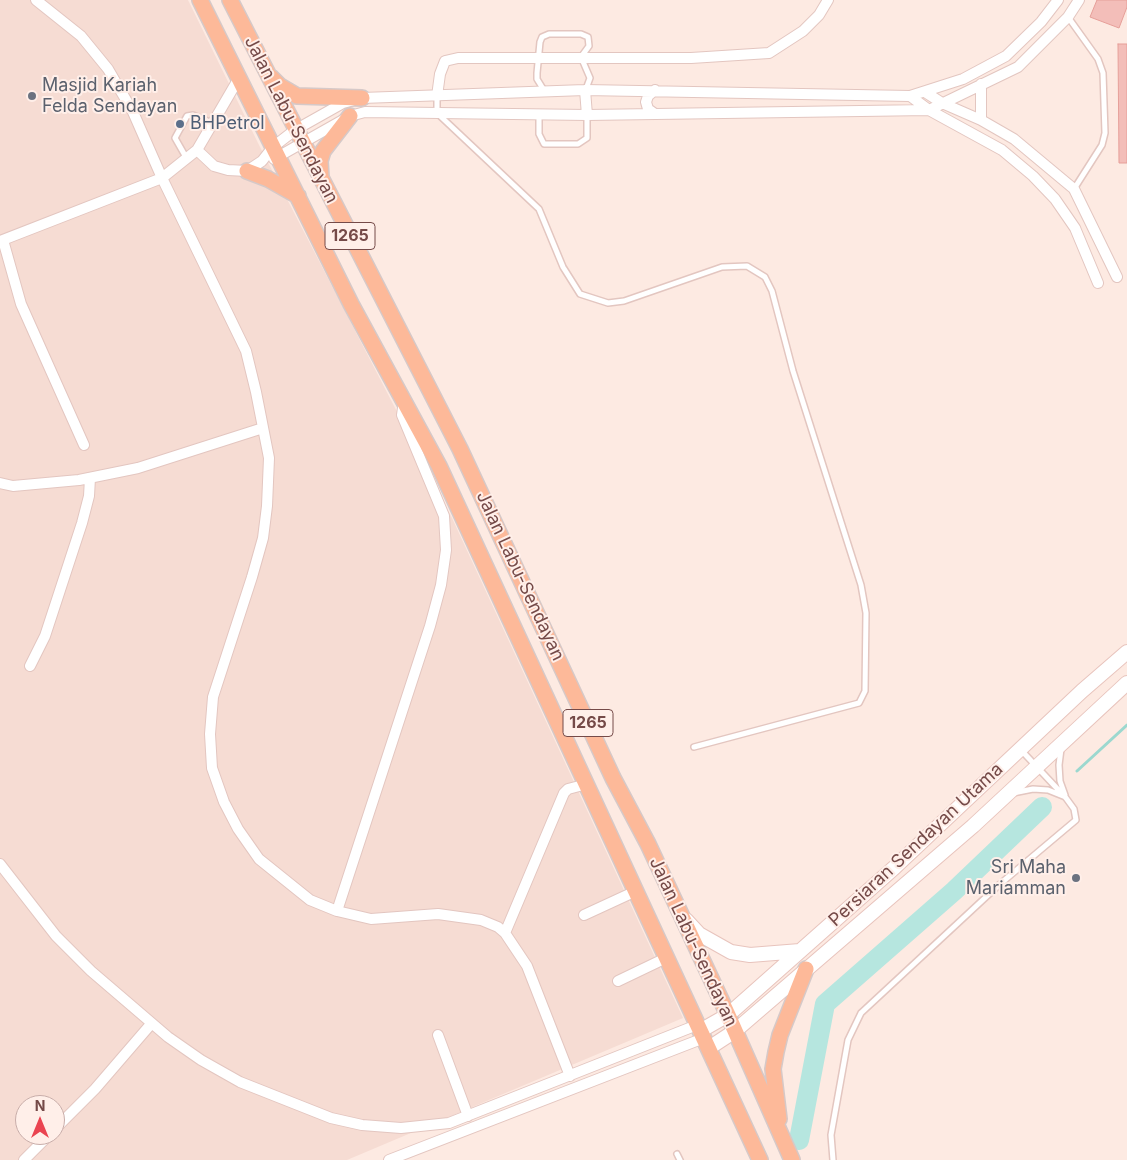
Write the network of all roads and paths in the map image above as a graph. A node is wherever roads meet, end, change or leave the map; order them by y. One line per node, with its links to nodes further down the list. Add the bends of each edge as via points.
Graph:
1 (36, 0): 34 (street, via 80,36 108,69 133,112)
2 (200, 0): 11 (main road, Jalan Labu-Sendayan / 1265)
3 (230, 0): 10 (main road, Jalan Labu-Sendayan / 1265)
4 (828, 0): 8 (street, via 803,31 769,53 691,58)
5 (1058, 0): 16 (street, via 1041,22 1006,56 963,80)
6 (1079, 0): 7 (street)
7 (1068, 18): 12 (street, via 1018,67); 36 (lane, via 1098,59 1102,73 1105,133 1102,145)
8 (581, 57): 9 (street); 9 (lane, via 590,41 586,34 549,34 542,37); 13 (lane, via 590,78)
9 (539, 58): 15 (lane, via 538,79); 17 (street, via 458,58 445,61)
10 (265, 71): 19 (main road, via 280,86 297,96); 29 (main road, Jalan Labu-Sendayan / 1265)
11 (239, 78): 28 (street); 31 (main road, Jalan Labu-Sendayan / 1265)
12 (982, 84): 20 (street); 27 (street)
13 (585, 90): 14 (street); 15 (street); 25 (street)
14 (655, 90): 18 (street); 23 (street, via 646,102 648,109)
15 (545, 92): 17 (street)
16 (925, 92): 18 (street); 20 (street)
17 (437, 96): 19 (street); 22 (lane)
18 (910, 96): 21 (street)
19 (362, 98): 29 (street, via 344,104)
20 (942, 103): 21 (street); 27 (street)
21 (929, 110): 23 (street); 40 (street, via 1002,150 1033,176 1055,199 1075,228)
22 (437, 113): 24 (street); 26 (street, via 365,112); 50 (lane, via 540,209 563,267 580,294 608,303 624,301 722,267 747,266 765,277 772,291 793,371 861,585 866,613 865,691 858,703)
23 (655, 114): 25 (street)
24 (539, 115): 25 (street); 25 (lane, via 538,134 544,144 578,144 587,138)
25 (587, 115)
26 (350, 116): 29 (street); 35 (main road, via 323,151 319,170)
27 (981, 120): 36 (street, via 1014,139)
28 (212, 123): 30 (street); 32 (lane, via 188,116 175,138)
29 (299, 137): 31 (street); 35 (main road, Jalan Labu-Sendayan / 1265)
30 (197, 150): 32 (street); 33 (street, via 214,166)
31 (276, 152): 33 (street); 37 (main road, Jalan Labu-Sendayan / 1265)
32 (187, 160): 34 (street)
33 (247, 171): 37 (main road)
34 (162, 178): 38 (street); 42 (street, via 246,351)
35 (322, 182): 59 (main road, Jalan Labu-Sendayan / 1265, via 452,432)
36 (1074, 190): 39 (street)
37 (299, 197): 41 (main road, Jalan Labu-Sendayan / 1265, via 351,304)
38 (2, 240): 43 (street, via 21,304)
39 (1117, 278)
40 (1098, 283)
41 (404, 401): 53 (main road, Jalan Labu-Sendayan / 1265, via 439,466); 58 (street, via 402,415 444,516 446,550 430,626)
42 (264, 428): 44 (street, via 138,468); 58 (street, via 269,458 263,538 213,697 212,768 224,802 259,859 310,900)
43 (84, 446)
44 (90, 478): 45 (street, via 13,486); 47 (street, via 89,496 77,540 45,636)
45 (0, 483)
46 (1127, 652): 51 (main road, Persiaran Sendayan Utama)
47 (30, 666)
48 (1127, 683): 49 (main road, Persiaran Sendayan Utama)
49 (1062, 743): 52 (main road, Persiaran Sendayan Utama); 55 (lane, via 1060,781)
50 (694, 747)
51 (1020, 749): 52 (lane); 62 (main road, Persiaran Sendayan Utama)
52 (1037, 767): 54 (main road, Persiaran Sendayan Utama); 55 (lane)
53 (587, 784): 57 (main road, Jalan Labu-Sendayan / 1265); 61 (street, via 564,793)
54 (1007, 794): 55 (lane, via 1048,790); 64 (main road, Persiaran Sendayan Utama)
55 (1066, 798): 82 (lane, via 1074,809 1076,820 1000,884 861,1013 848,1040 831,1136)
56 (0, 864): 67 (street, via 56,936)
57 (636, 891): 60 (street); 63 (main road, Jalan Labu-Sendayan / 1265)
58 (337, 911): 61 (street, via 371,919 438,914 455,916 481,920)
59 (679, 912): 62 (main road, via 699,934 731,952 750,955); 66 (main road, Jalan Labu-Sendayan / 1265)
60 (584, 915)
61 (505, 933): 71 (street, via 527,966)
62 (800, 951): 66 (main road, Persiaran Sendayan Utama)
63 (666, 958): 65 (street); 70 (main road, Jalan Labu-Sendayan / 1265)
64 (806, 969): 68 (main road, Persiaran Sendayan Utama); 74 (main road, via 780,1035 773,1069)
65 (618, 981)
66 (728, 1015): 68 (main road, Jalan Labu-Sendayan / 1265); 70 (main road, Persiaran Sendayan Utama)
67 (151, 1024): 72 (street, via 200,1060 240,1082 331,1118 400,1128 449,1123); 73 (street)
68 (735, 1031): 70 (main road, Persiaran Sendayan Utama); 74 (main road, Jalan Labu-Sendayan / 1265)
69 (438, 1035): 72 (street)
70 (703, 1036): 71 (street); 78 (street); 80 (main road, Jalan Labu-Sendayan / 1265)
71 (570, 1076): 72 (street)
72 (468, 1116)
73 (65, 1119)
74 (781, 1135): 81 (main road, Jalan Labu-Sendayan / 1265)
75 (40, 1145): 77 (street)
76 (678, 1154): 79 (lane)
77 (29, 1158)
78 (390, 1160)
79 (680, 1160)
80 (760, 1160)
81 (792, 1160)
82 (833, 1160)

